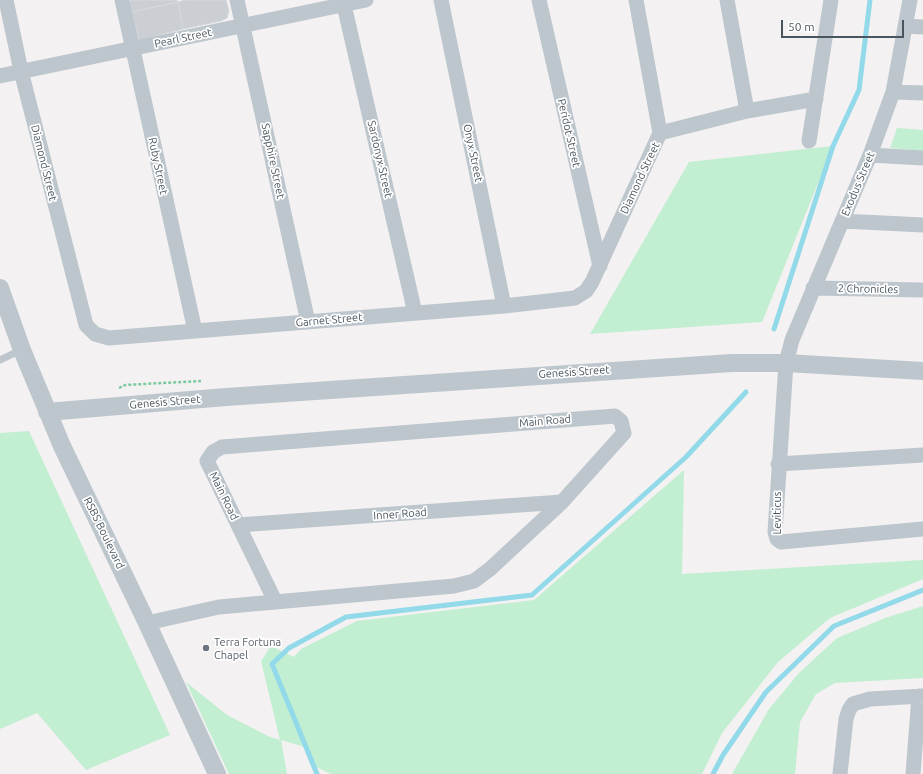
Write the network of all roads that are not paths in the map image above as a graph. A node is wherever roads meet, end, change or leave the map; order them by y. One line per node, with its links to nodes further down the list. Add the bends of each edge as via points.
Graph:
1 (6, 0): 16 (street, Diamond Street)
2 (122, 0): 15 (street, Ruby Street)
3 (237, 0): 12 (street, Sapphire Street)
4 (366, 0): 11 (street, Pearl Street)
5 (441, 0): 33 (street, Onyx Street)
6 (539, 0): 28 (street, Peridot Street)
7 (636, 0): 22 (street)
8 (728, 0): 21 (street)
9 (831, 0): 20 (street)
10 (910, 0): 13 (street, Exodus Street)
11 (344, 4): 12 (street, Pearl Street); 35 (street, Sardonyx Street)
12 (243, 26): 15 (street, Pearl Street); 36 (street, Sapphire Street)
13 (905, 26): 14 (street); 18 (street, Exodus Street)
14 (923, 26)
15 (133, 48): 16 (street, Pearl Street); 38 (street, Ruby Street)
16 (21, 71): 17 (street, Pearl Street); 37 (street, Diamond Street)
17 (0, 76)
18 (893, 92): 19 (street); 24 (street, Exodus Street)
19 (923, 93)
20 (816, 99): 21 (street, Diamond Street); 23 (street)
21 (747, 111): 22 (street, Diamond Street)
22 (660, 133): 28 (street, Diamond Street)
23 (809, 141)
24 (870, 155): 25 (street); 26 (street, Exodus Street)
25 (923, 158)
26 (842, 221): 27 (street); 30 (street, Exodus Street)
27 (923, 225)
28 (600, 266): 32 (street, Diamond Street, via 586,291)
29 (0, 288): 34 (street, RSBS Boulevard)
30 (813, 288): 31 (street, 2 Chronicles); 41 (street, Exodus Street, via 792,340)
31 (923, 290)
32 (575, 298): 33 (street, Garnet Street)
33 (504, 306): 35 (street, Garnet Street)
34 (3, 307): 39 (street, RSBS Boulevard)
35 (415, 313): 36 (street, Garnet Street)
36 (308, 322): 38 (street, Garnet Street)
37 (86, 326): 38 (street, Garnet Street, via 95,334 109,338)
38 (195, 332)
39 (22, 350): 40 (lane); 43 (street, RSBS Boulevard)
40 (0, 360)
41 (786, 363): 42 (street, Genesis Street); 43 (street, Genesis Street, via 732,362 632,368 226,397 188,390 138,396 103,407); 45 (street, Leviticus)
42 (923, 371)
43 (47, 412): 50 (street, RSBS Boulevard)
44 (923, 455): 45 (street)
45 (778, 464): 48 (street, Leviticus, via 775,532 776,539 781,542)
46 (562, 502): 47 (street, Inner Road); 47 (street, Main Road, via 624,432 615,416 222,447 207,461); 49 (street, Main Road, via 474,581 454,586)
47 (238, 525): 49 (street, Main Road)
48 (923, 529)
49 (275, 601): 50 (street, Main Road, via 219,607)
50 (147, 623): 52 (street, RSBS Boulevard)
51 (921, 696): 53 (street, via 870,699 853,704 846,719); 54 (street)
52 (217, 774)
53 (840, 774)
54 (913, 774)

